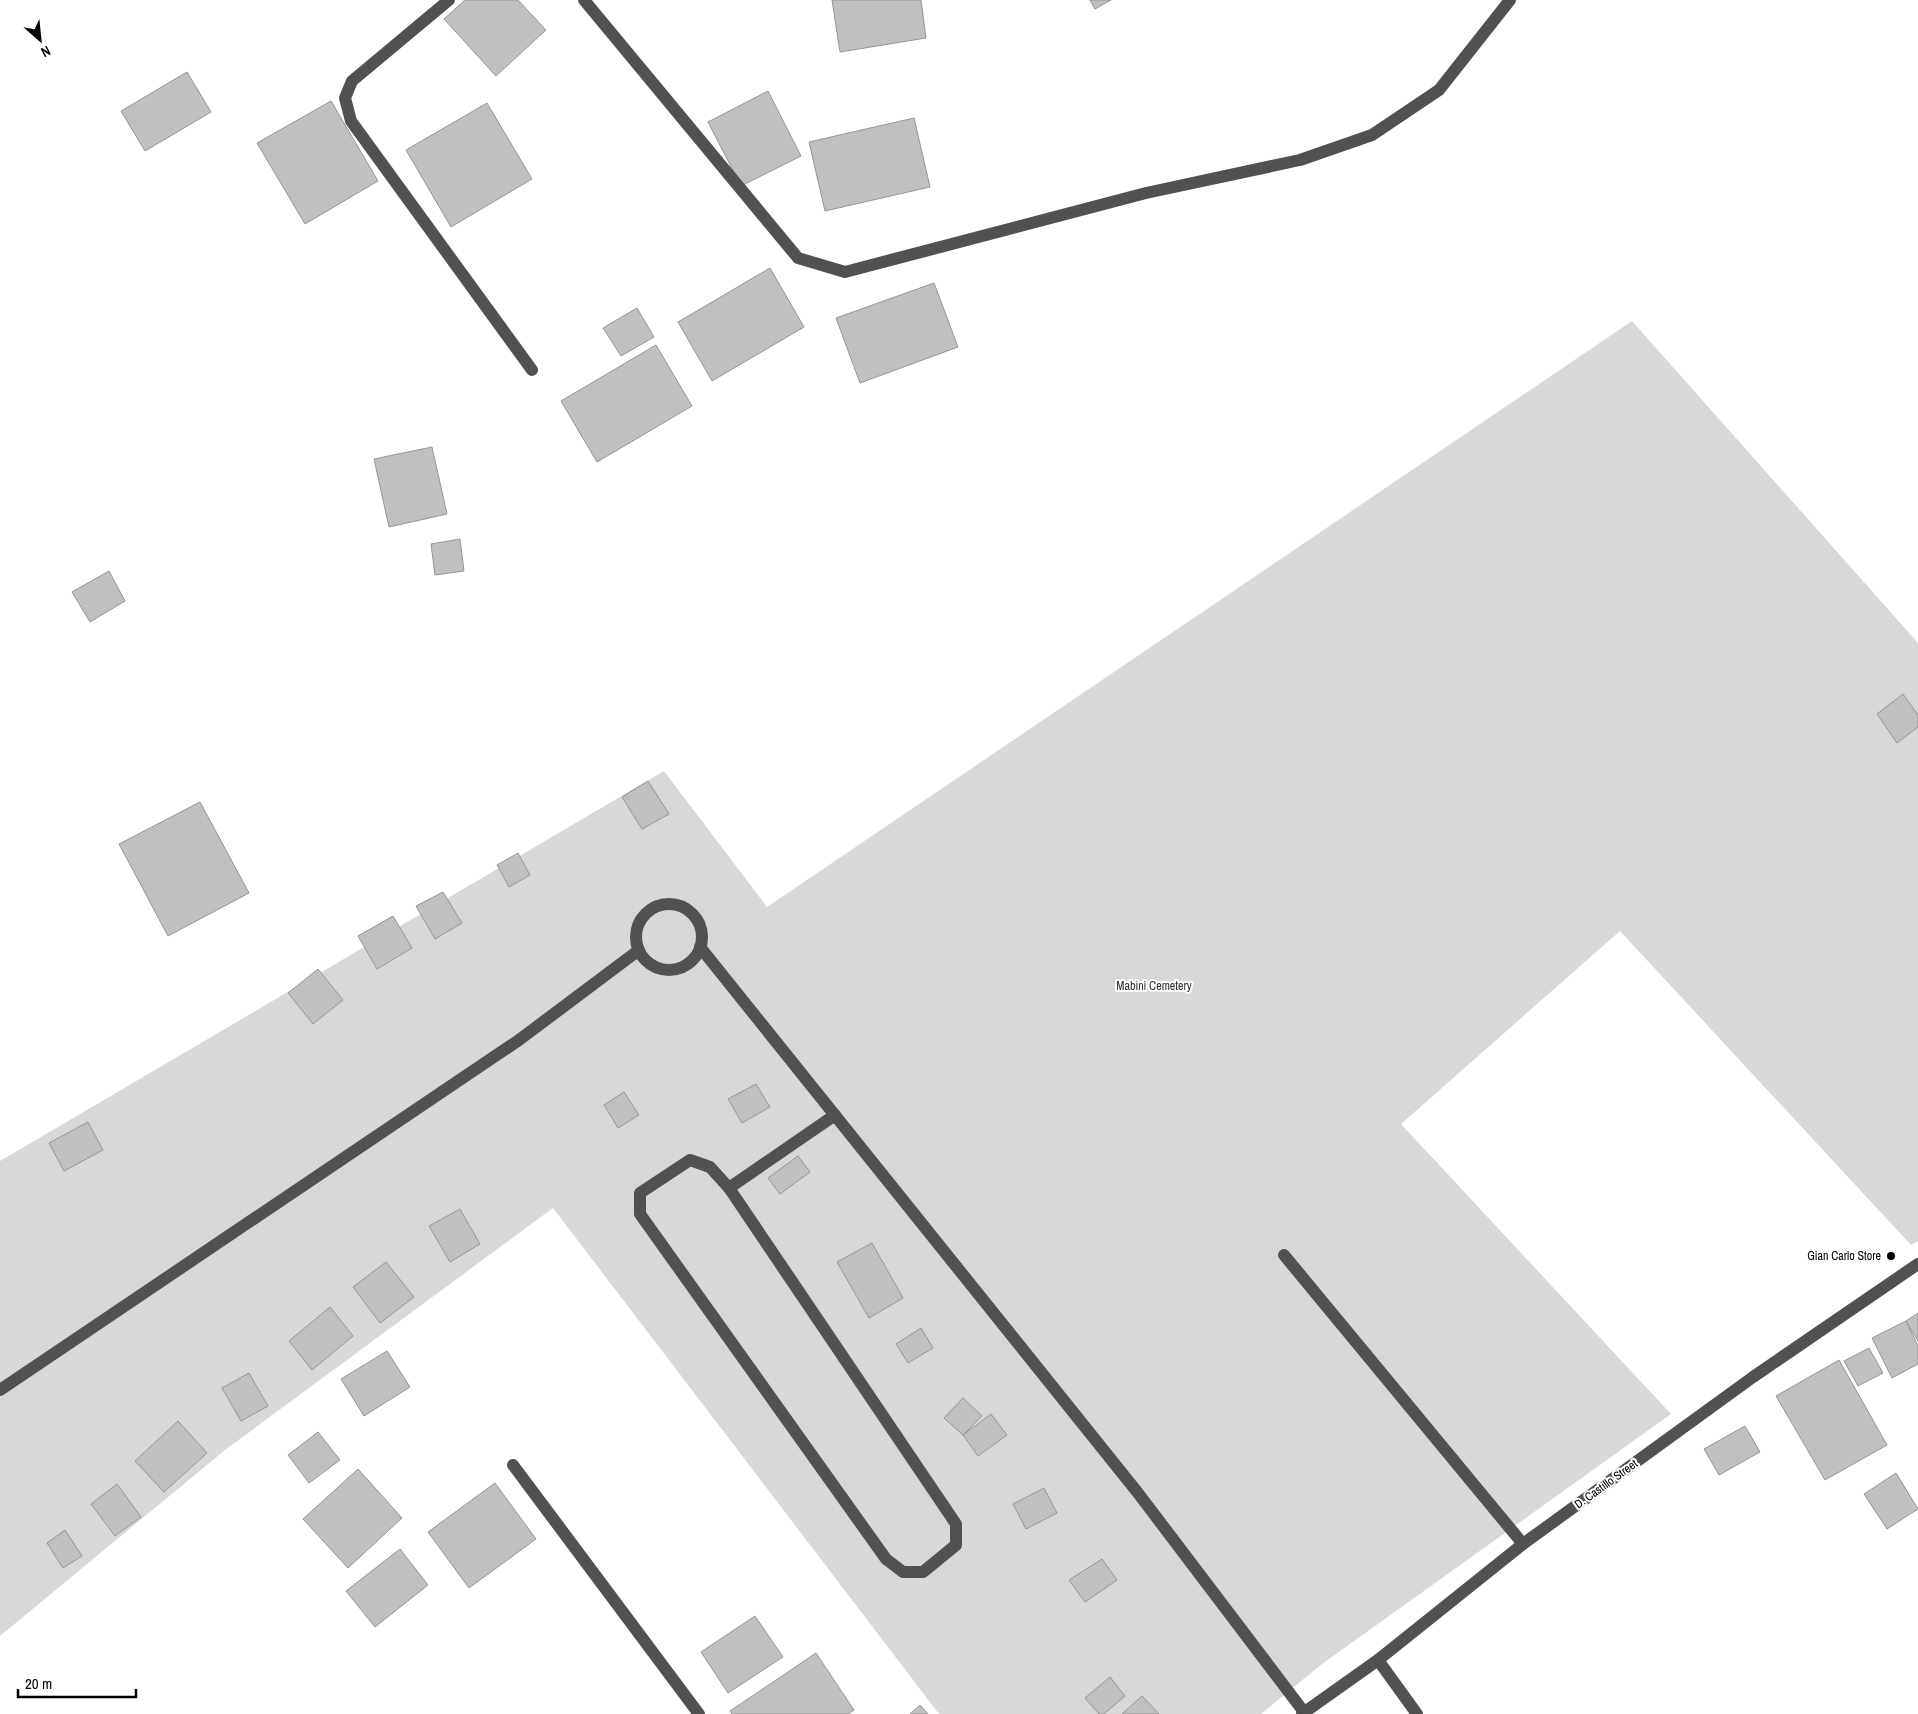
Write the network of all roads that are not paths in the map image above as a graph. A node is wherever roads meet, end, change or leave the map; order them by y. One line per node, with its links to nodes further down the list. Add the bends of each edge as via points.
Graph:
1 (449, 0): 4 (street, via 352,81 345,98 351,121)
2 (584, 0): 3 (street, via 798,258 845,272 1146,193 1300,160 1372,135 1439,90)
3 (1510, 0)
4 (532, 370)
5 (700, 947): 6 (street, via 695,958 686,965 666,970 650,964); 6 (street, via 701,928 696,918 687,909 666,904 645,914 639,923 636,934); 7 (street)
6 (639, 950): 11 (street, via 519,1040)
7 (835, 1116): 8 (street); 15 (street, via 1138,1493)
8 (729, 1188): 8 (street, via 710,1167 690,1160 640,1193 640,1214 886,1559 903,1572 924,1572 956,1545 956,1524)
9 (1284, 1255): 13 (street)
10 (1918, 1264): 13 (street, D. Castillo Street, via 1753,1377)
11 (0, 1390)
12 (513, 1466): 16 (street)
13 (1523, 1544): 14 (street, D. Castillo Street)
14 (1378, 1660): 15 (street, D. Castillo Street); 17 (street)
15 (1303, 1713)
16 (699, 1714)
17 (1417, 1714)

